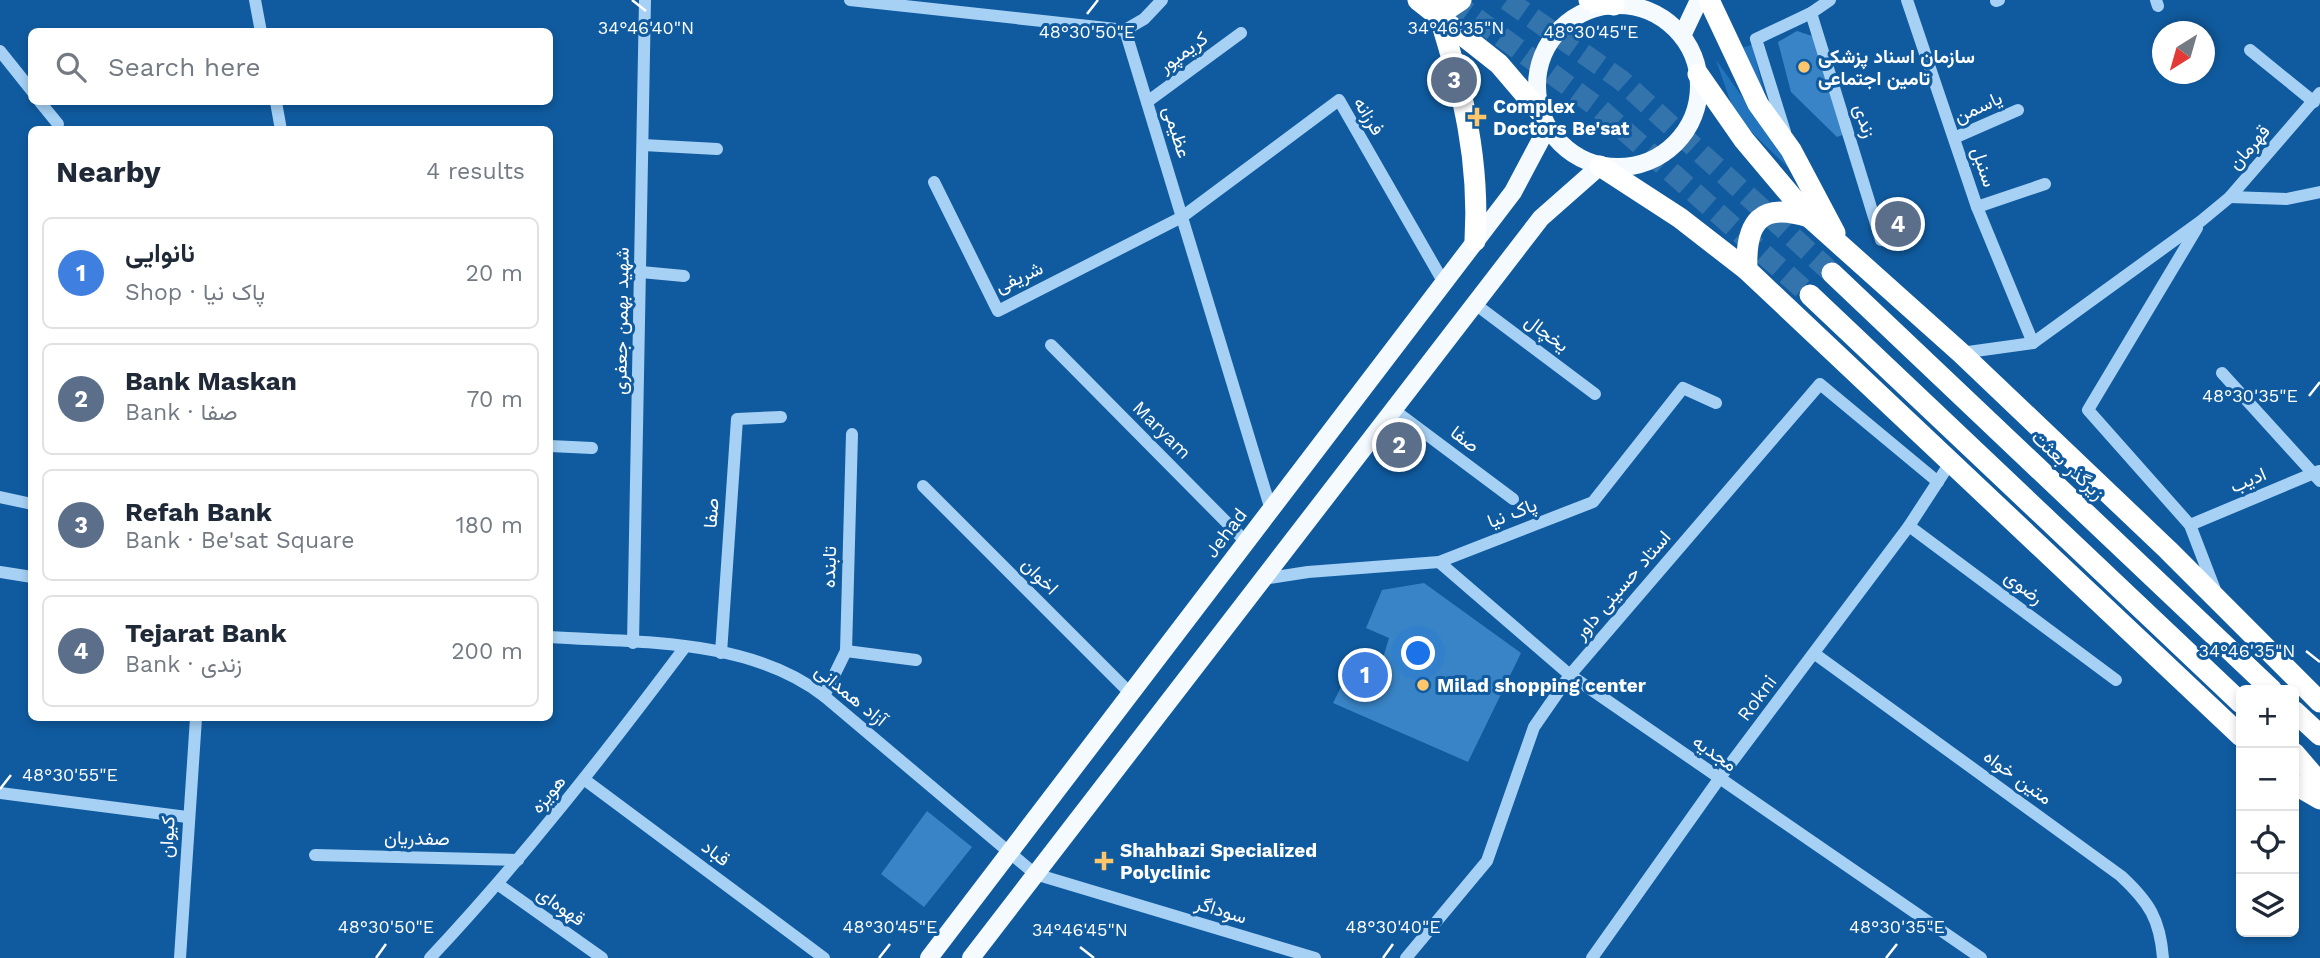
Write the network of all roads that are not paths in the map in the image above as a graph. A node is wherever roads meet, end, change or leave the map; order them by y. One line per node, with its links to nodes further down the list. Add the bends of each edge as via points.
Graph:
1 (255, 0): 15 (street)
2 (645, 0): 32 (street, شهید بهمن جعفری)
3 (850, 0): 11 (street)
4 (1162, 0): 16 (street)
5 (1461, 0): 13 (highway, via 1449,8)
6 (1590, 0): 12 (highway)
7 (1699, 0): 18 (main road)
8 (1709, 0): 34 (highway, via 1758,104)
9 (1830, 0): 14 (street)
10 (1907, 0): 31 (street, سنبل)
11 (872, 1): 16 (street)
12 (1629, 4): 18 (main road, via 1652,12); 28 (main road, via 1577,15 1554,35 1536,77)
13 (1430, 8): 28 (highway, via 1499,64); 45 (highway, via 1462,89 1471,132 1478,197)
14 (1811, 13): 34 (street, via 1756,39); 44 (street, زندی)
15 (260, 28)
16 (1125, 30): 24 (street, عظیمی)
17 (1241, 33): 24 (street, کریمپور)
18 (1682, 36): 21 (main road)
19 (2250, 50): 23 (street)
20 (0, 51): 22 (street)
21 (1699, 74): 35 (main road, via 1695,115 1675,144 1646,163); 42 (highway, via 1744,140)
22 (28, 86)
23 (2317, 97): 39 (street, قهرمان)
24 (1147, 102): 41 (street, عظیمی)
25 (42, 105): 29 (street)
26 (276, 105): 30 (street)
27 (2018, 110): 31 (street, یاسمن)
28 (1543, 120): 35 (main road, via 1561,145); 45 (main road, Jehad, via 1513,192)
29 (58, 124)
30 (280, 126)
31 (1954, 138): 40 (street, سنبل)
32 (643, 145): 33 (street); 48 (street, شهید بهمن جعفری)
33 (717, 149)
34 (1791, 150): 46 (highway)
35 (1600, 166): 47 (highway, via 1680,218); 53 (main road, via 1541,218)
36 (934, 182): 41 (street, شریفی, via 998,311)
37 (2045, 184): 40 (street)
38 (2320, 192): 39 (street, via 2287,199)
39 (2230, 197): 43 (street, قهرمان)
40 (1977, 207): 54 (street, سنبل)
41 (1182, 217): 51 (street, فرزانه, via 1339,100); 72 (street, عظیمی)
42 (1809, 217): 46 (highway); 47 (highway, via 1784,210 1761,218 1747,244)
43 (2201, 221): 54 (street, قهرمان); 73 (street, via 2088,410)
44 (1881, 240)
45 (1475, 241): 51 (main road, Jehad)
46 (1839, 241): 56 (highway)
47 (1747, 270): 65 (highway)
48 (641, 272): 50 (street); 82 (street, شهید بهمن جعفری)
49 (1832, 274): 90 (highway, زیرگذر بعثت)
50 (684, 276)
51 (1444, 283): 72 (main road, Jehad)
52 (1810, 295): 93 (highway)
53 (1475, 304): 58 (street, یخچال); 60 (main road)
54 (2033, 343): 56 (street)
55 (1051, 345): 75 (street, Maryam)
56 (1961, 353): 80 (highway)
57 (2221, 373): 66 (street)
58 (1595, 394)
59 (1716, 403): 76 (street, پاک نیا, via 1683,388 1593,502)
60 (1394, 410): 70 (street, صفا); 79 (main road)
61 (781, 417): 85 (street, صفا, via 737,419)
62 (852, 434): 84 (street, تابنده)
63 (553, 446): 64 (street)
64 (592, 448)
65 (1952, 460): 67 (street, Rokni); 97 (highway)
66 (2317, 475): 73 (street, ادیب)
67 (1938, 482): 74 (street, Rokni); 88 (street, استاد حسینی داور, via 1820,384)
68 (923, 486): 91 (street, اخوان)
69 (0, 497): 71 (street)
70 (1513, 499)
71 (28, 503)
72 (1271, 510): 75 (main road, Jehad)
73 (2190, 525): 80 (street)
74 (1909, 526): 86 (street, Rokni); 89 (street, رضوی)
75 (1246, 542): 91 (main road, Jehad)
76 (1439, 562): 79 (street, پاک نیا); 88 (street, مجدیه)
77 (0, 572): 78 (street)
78 (28, 577)
79 (1264, 579): 110 (main road)
80 (2219, 600): 94 (highway)
81 (553, 636): 82 (street, آزاد همدانی)
82 (633, 643): 83 (street, آزاد همدانی)
83 (685, 647): 85 (street, آزاد همدانی); 101 (street, هویزه)
84 (846, 651): 87 (street); 92 (street, تابنده)
85 (721, 653): 92 (street, آزاد همدانی, via 780,668)
86 (1815, 654): 100 (street, Rokni); 122 (street, متین خواه, via 2122,876 2146,900 2161,932)
87 (916, 660)
88 (1570, 675): 100 (street, مجدیه); 119 (street, استاد حسینی داور, via 1534,727 1487,861)
89 (2116, 680)
90 (2267, 685)
91 (1130, 694): 107 (main road, Jehad)
92 (824, 696): 107 (street, آزاد همدانی)
93 (2236, 698)
94 (2320, 702)
95 (2299, 715): 98 (highway)
96 (196, 721): 106 (street, کیوان)
97 (2236, 731)
98 (2320, 735)
99 (2299, 759): 102 (highway)
100 (1719, 779): 120 (street, Rokni); 121 (street, مجدیه)
101 (585, 780): 109 (street, هویزه); 116 (street, قباد)
102 (2320, 783)
103 (2299, 787): 105 (highway)
104 (0, 793): 106 (street)
105 (2320, 799)
106 (187, 817): 113 (street, کیوان)
107 (1010, 851): 110 (street, آزاد همدانی); 117 (main road, Jehad)
108 (315, 855): 109 (street, صفدریان)
109 (518, 860): 111 (street, هویزه)
110 (1035, 874): 112 (main road); 118 (street, سوداگر)
111 (499, 885): 114 (street, هویزه); 115 (street, قهوه‌ای)
112 (978, 956)
113 (180, 958)
114 (430, 958)
115 (602, 958)
116 (824, 958)
117 (929, 958)
118 (1315, 958)
119 (1406, 958)
120 (1592, 958)
121 (1981, 958)
122 (2163, 958)

